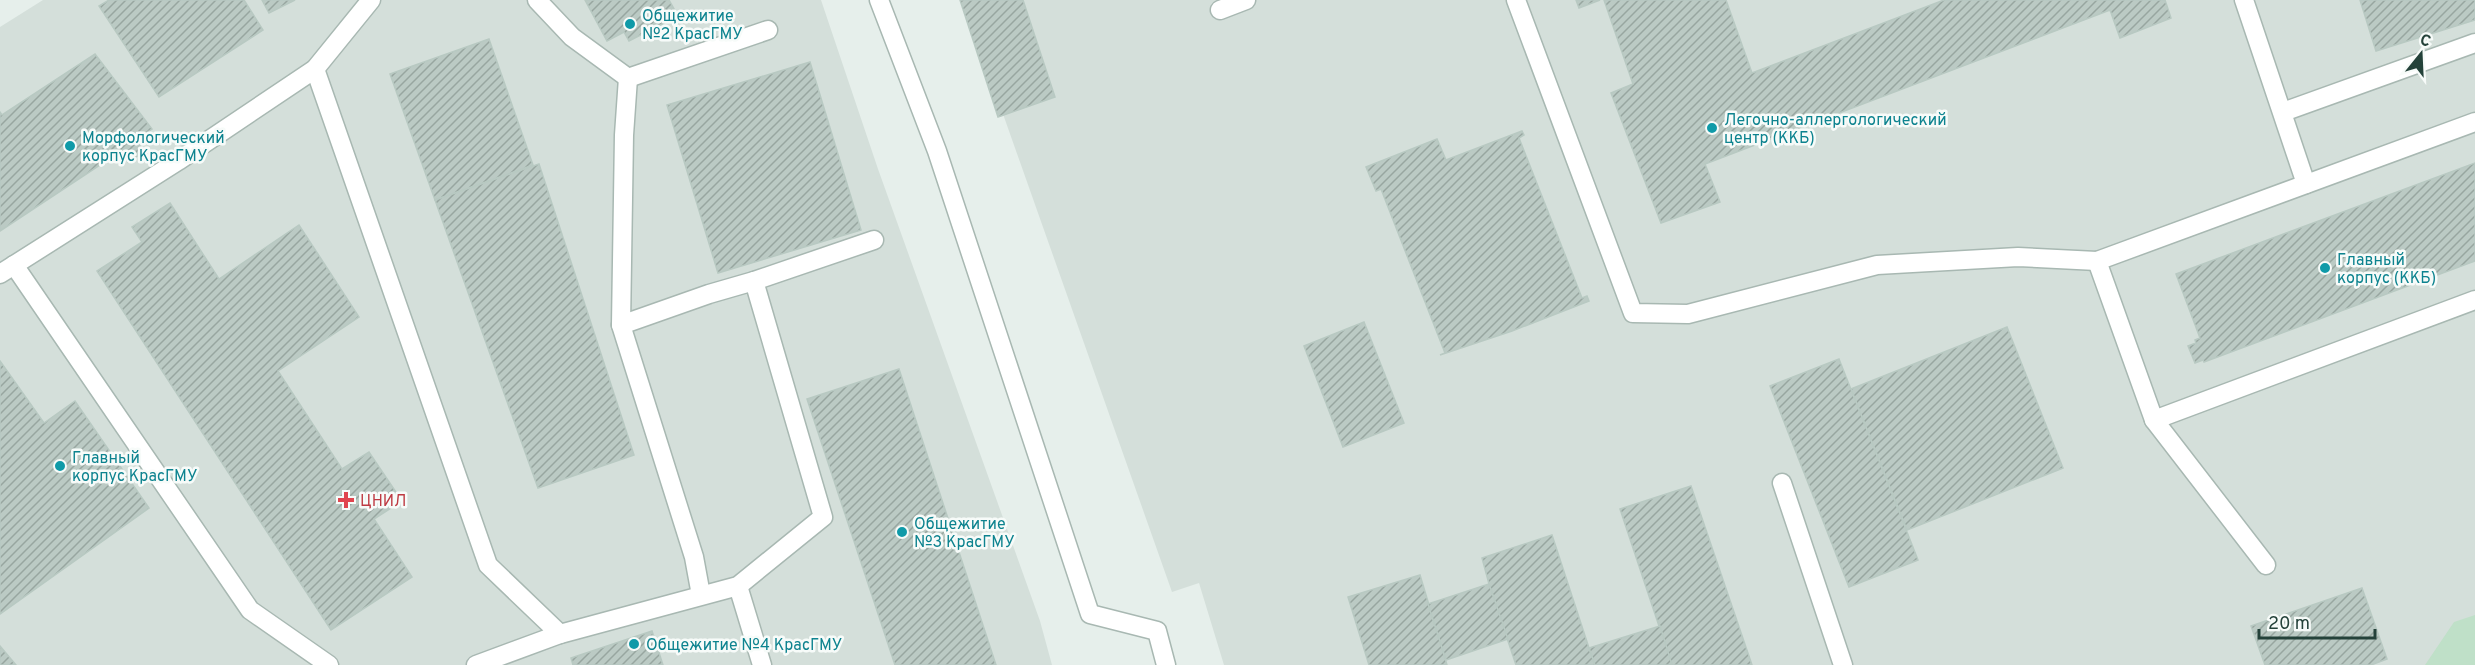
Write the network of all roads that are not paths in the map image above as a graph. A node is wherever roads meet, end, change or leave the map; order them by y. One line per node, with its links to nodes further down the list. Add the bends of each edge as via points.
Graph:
1 (371, 0): 10 (lane)
2 (537, 0): 11 (lane, via 572,37)
3 (879, 0): 30 (lane, via 937,150 1090,614 1157,632)
4 (1246, 0): 7 (lane)
5 (1516, 0): 16 (lane, via 1633,313 1688,314 1877,265 2018,257)
6 (2244, 0): 12 (lane)
7 (1220, 10)
8 (768, 30): 11 (lane)
9 (2475, 43): 12 (lane)
10 (315, 69): 17 (lane); 26 (lane, via 488,565)
11 (628, 78): 20 (lane)
12 (2283, 112): 14 (lane)
13 (2475, 123): 14 (lane)
14 (2306, 184): 16 (lane)
15 (874, 240): 18 (lane)
16 (2097, 261): 21 (lane)
17 (7, 270): 27 (lane, via 250,610)
18 (754, 281): 20 (lane); 24 (lane, via 823,518)
19 (2475, 300): 21 (lane)
20 (621, 325): 25 (lane, via 694,557)
21 (2154, 420): 23 (lane)
22 (1782, 483): 31 (lane)
23 (2266, 565)
24 (738, 586): 25 (lane); 29 (lane)
25 (701, 595): 26 (lane)
26 (560, 634): 28 (lane)
27 (329, 665)
28 (476, 665)
29 (762, 665)
30 (1166, 665)
31 (1844, 665)

